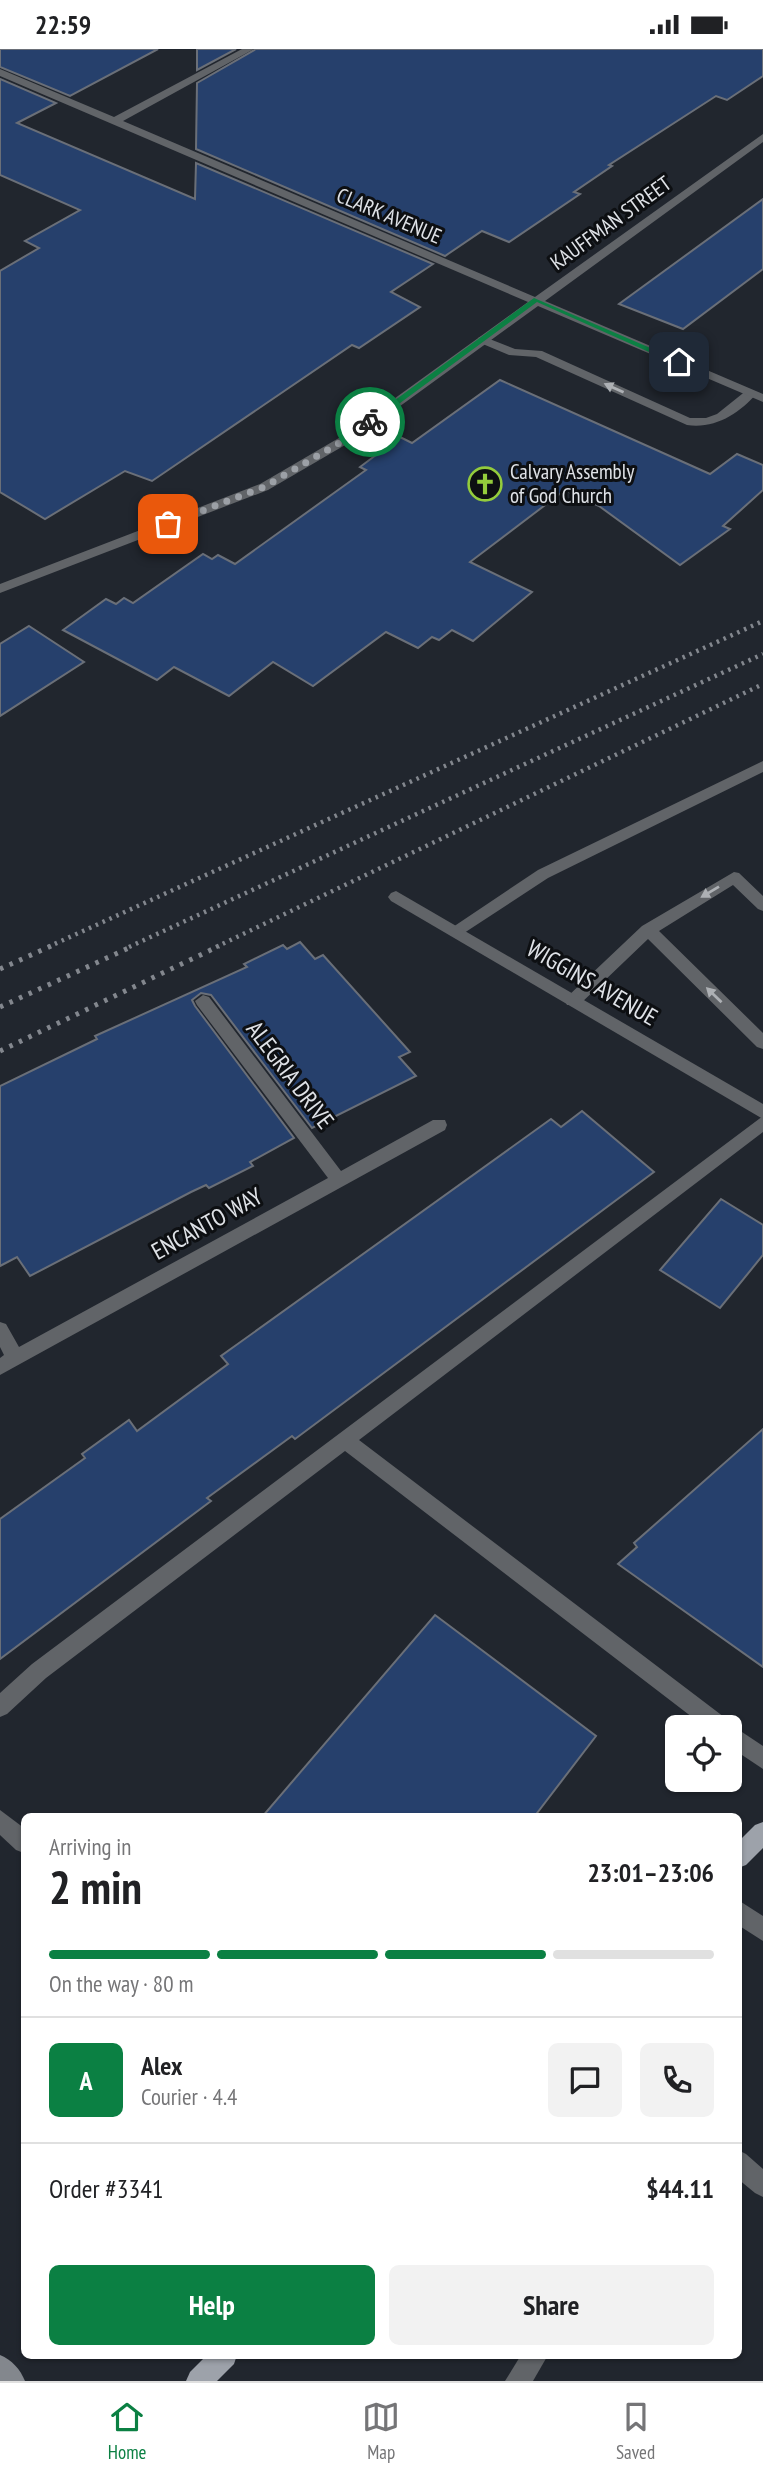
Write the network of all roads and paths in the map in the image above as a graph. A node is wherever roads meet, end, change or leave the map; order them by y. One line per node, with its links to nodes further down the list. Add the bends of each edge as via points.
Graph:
1 (249, 49): 3 (street)
2 (0, 72): 3 (street, CLARK AVENUE)
3 (114, 121): 5 (street, CLARK AVENUE)
4 (763, 137): 5 (street, KAUFFMAN STREET)
5 (537, 299): 6 (street, KAUFFMAN STREET); 7 (street, CLARK AVENUE)
6 (482, 340): 7 (street, one-way to 6, via 715,422 699,424 538,354 513,352); 8 (street, KAUFFMAN STREET, via 348,438 264,487)
7 (757, 396)
8 (0, 589)
9 (763, 766): 13 (street, via 543,874)
10 (396, 897): 13 (street, WIGGINS AVENUE)
11 (763, 905): 12 (street, one-way to 12, via 734,877)
12 (648, 930): 15 (street); 16 (street, one-way to 12)
13 (455, 931): 15 (street, WIGGINS AVENUE)
14 (202, 1001): 20 (street, ALEGRIA DRIVE)
15 (573, 1001): 17 (street, WIGGINS AVENUE)
16 (763, 1043)
17 (763, 1112)
18 (763, 1123): 23 (street)
19 (439, 1125): 20 (street, ENCANTO WAY)
20 (338, 1179): 22 (street, ENCANTO WAY)
21 (0, 1330): 22 (street)
22 (8, 1363)
23 (344, 1440): 24 (street, via 39,1671); 25 (street)
24 (0, 1707)
25 (705, 1715)
26 (742, 1743): 27 (street)
27 (763, 1759)
28 (0, 1821): 30 (street)
29 (763, 1833): 31 (main road)
30 (21, 1839)
31 (742, 1853)
32 (742, 1914): 33 (street)
33 (763, 1930)
34 (742, 2166): 35 (street)
35 (763, 2185)
36 (221, 2359): 40 (main road)
37 (533, 2359): 41 (street)
38 (0, 2368): 39 (main road)
39 (12, 2381)
40 (199, 2381)
41 (519, 2381)

